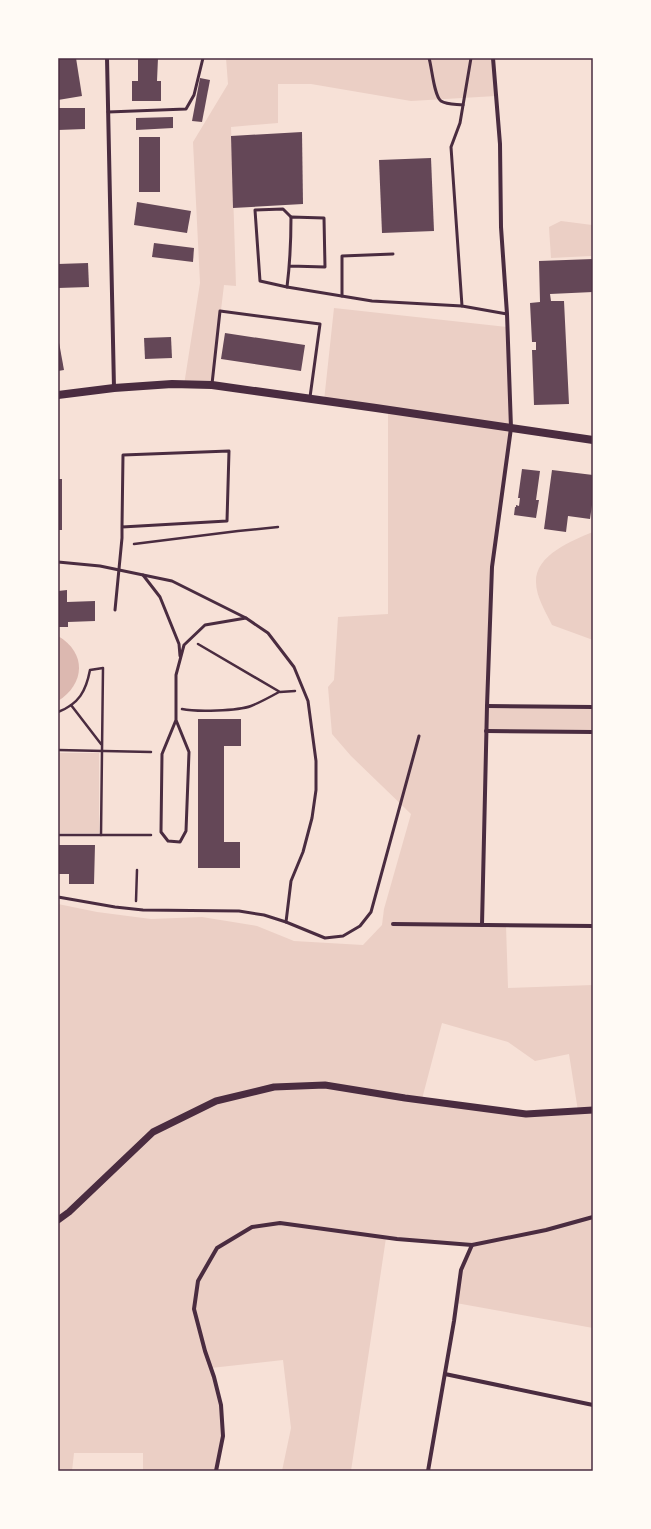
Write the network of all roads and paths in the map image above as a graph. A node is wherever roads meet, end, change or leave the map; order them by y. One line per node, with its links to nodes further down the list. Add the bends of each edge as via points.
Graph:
1 (107, 58): 7 (street)
2 (203, 58): 7 (lane, via 194,95 186,109)
3 (429, 58): 6 (lane, via 436,94 441,101)
4 (471, 58): 6 (lane)
5 (494, 58): 14 (street)
6 (463, 105): 13 (lane, via 452,147)
7 (108, 112): 16 (street)
8 (291, 217): 10 (lane); 10 (lane, via 324,218 325,267); 11 (lane, via 282,209 255,210 260,282)
9 (393, 254): 12 (lane, via 342,256)
10 (290, 266): 11 (lane)
11 (287, 287): 12 (lane)
12 (342, 296): 13 (lane, via 372,301)
13 (462, 306): 14 (lane)
14 (506, 314): 19 (street)
15 (212, 385): 16 (main road, via 172,384); 18 (main road); 18 (lane, via 220,311 320,324)
16 (114, 388): 17 (main road)
17 (58, 395)
18 (310, 399): 19 (main road)
19 (511, 428): 20 (main road); 34 (street, via 492,567)
20 (593, 440)
21 (122, 527): 21 (lane, via 227,521 229,451 123,455); 25 (lane)
22 (278, 527): 23 (path)
23 (134, 544)
24 (58, 562): 25 (lane)
25 (119, 570): 26 (lane); 27 (lane)
26 (143, 575): 28 (lane, via 172,581); 30 (lane, via 160,597 179,644)
27 (115, 610)
28 (246, 618): 30 (lane, via 205,625 184,645); 52 (lane, via 268,634 294,667 308,701 316,761 316,790 312,818 291,881)
29 (198, 644): 32 (path)
30 (180, 659): 36 (lane, via 176,675)
31 (295, 691): 32 (path)
32 (280, 692): 36 (path, via 250,707 214,711 191,711)
33 (71, 705): 37 (path); 42 (path); 42 (path, via 80,698 90,670 103,668)
34 (486, 706): 35 (street); 39 (street)
35 (593, 706)
36 (176, 707): 38 (lane)
37 (58, 712)
38 (176, 720): 38 (lane, via 162,754 161,832 168,842 180,842 186,831 189,752)
39 (486, 731): 40 (street); 54 (street)
40 (593, 732)
41 (419, 736): 52 (lane, via 371,912 360,926 343,936 325,938)
42 (102, 745): 44 (path)
43 (58, 750): 44 (path)
44 (102, 750): 45 (path); 47 (path)
45 (151, 752)
46 (58, 835): 47 (path)
47 (101, 835): 48 (path)
48 (151, 835)
49 (137, 870): 51 (path)
50 (58, 897): 52 (lane, via 143,910 239,911)
51 (136, 901)
52 (286, 922)
53 (393, 924): 54 (street)
54 (482, 925): 55 (street)
55 (593, 926)
56 (593, 1110): 58 (street, via 526,1114 325,1085 274,1087 216,1101 153,1132)
57 (593, 1217): 59 (street, via 546,1230)
58 (58, 1220)
59 (472, 1245): 60 (street, via 462,1270); 62 (street, via 392,1239 280,1223 252,1227 217,1248 198,1281 194,1309 221,1405 223,1436)
60 (445, 1374): 61 (street); 63 (street)
61 (593, 1405)
62 (216, 1471)
63 (428, 1471)

